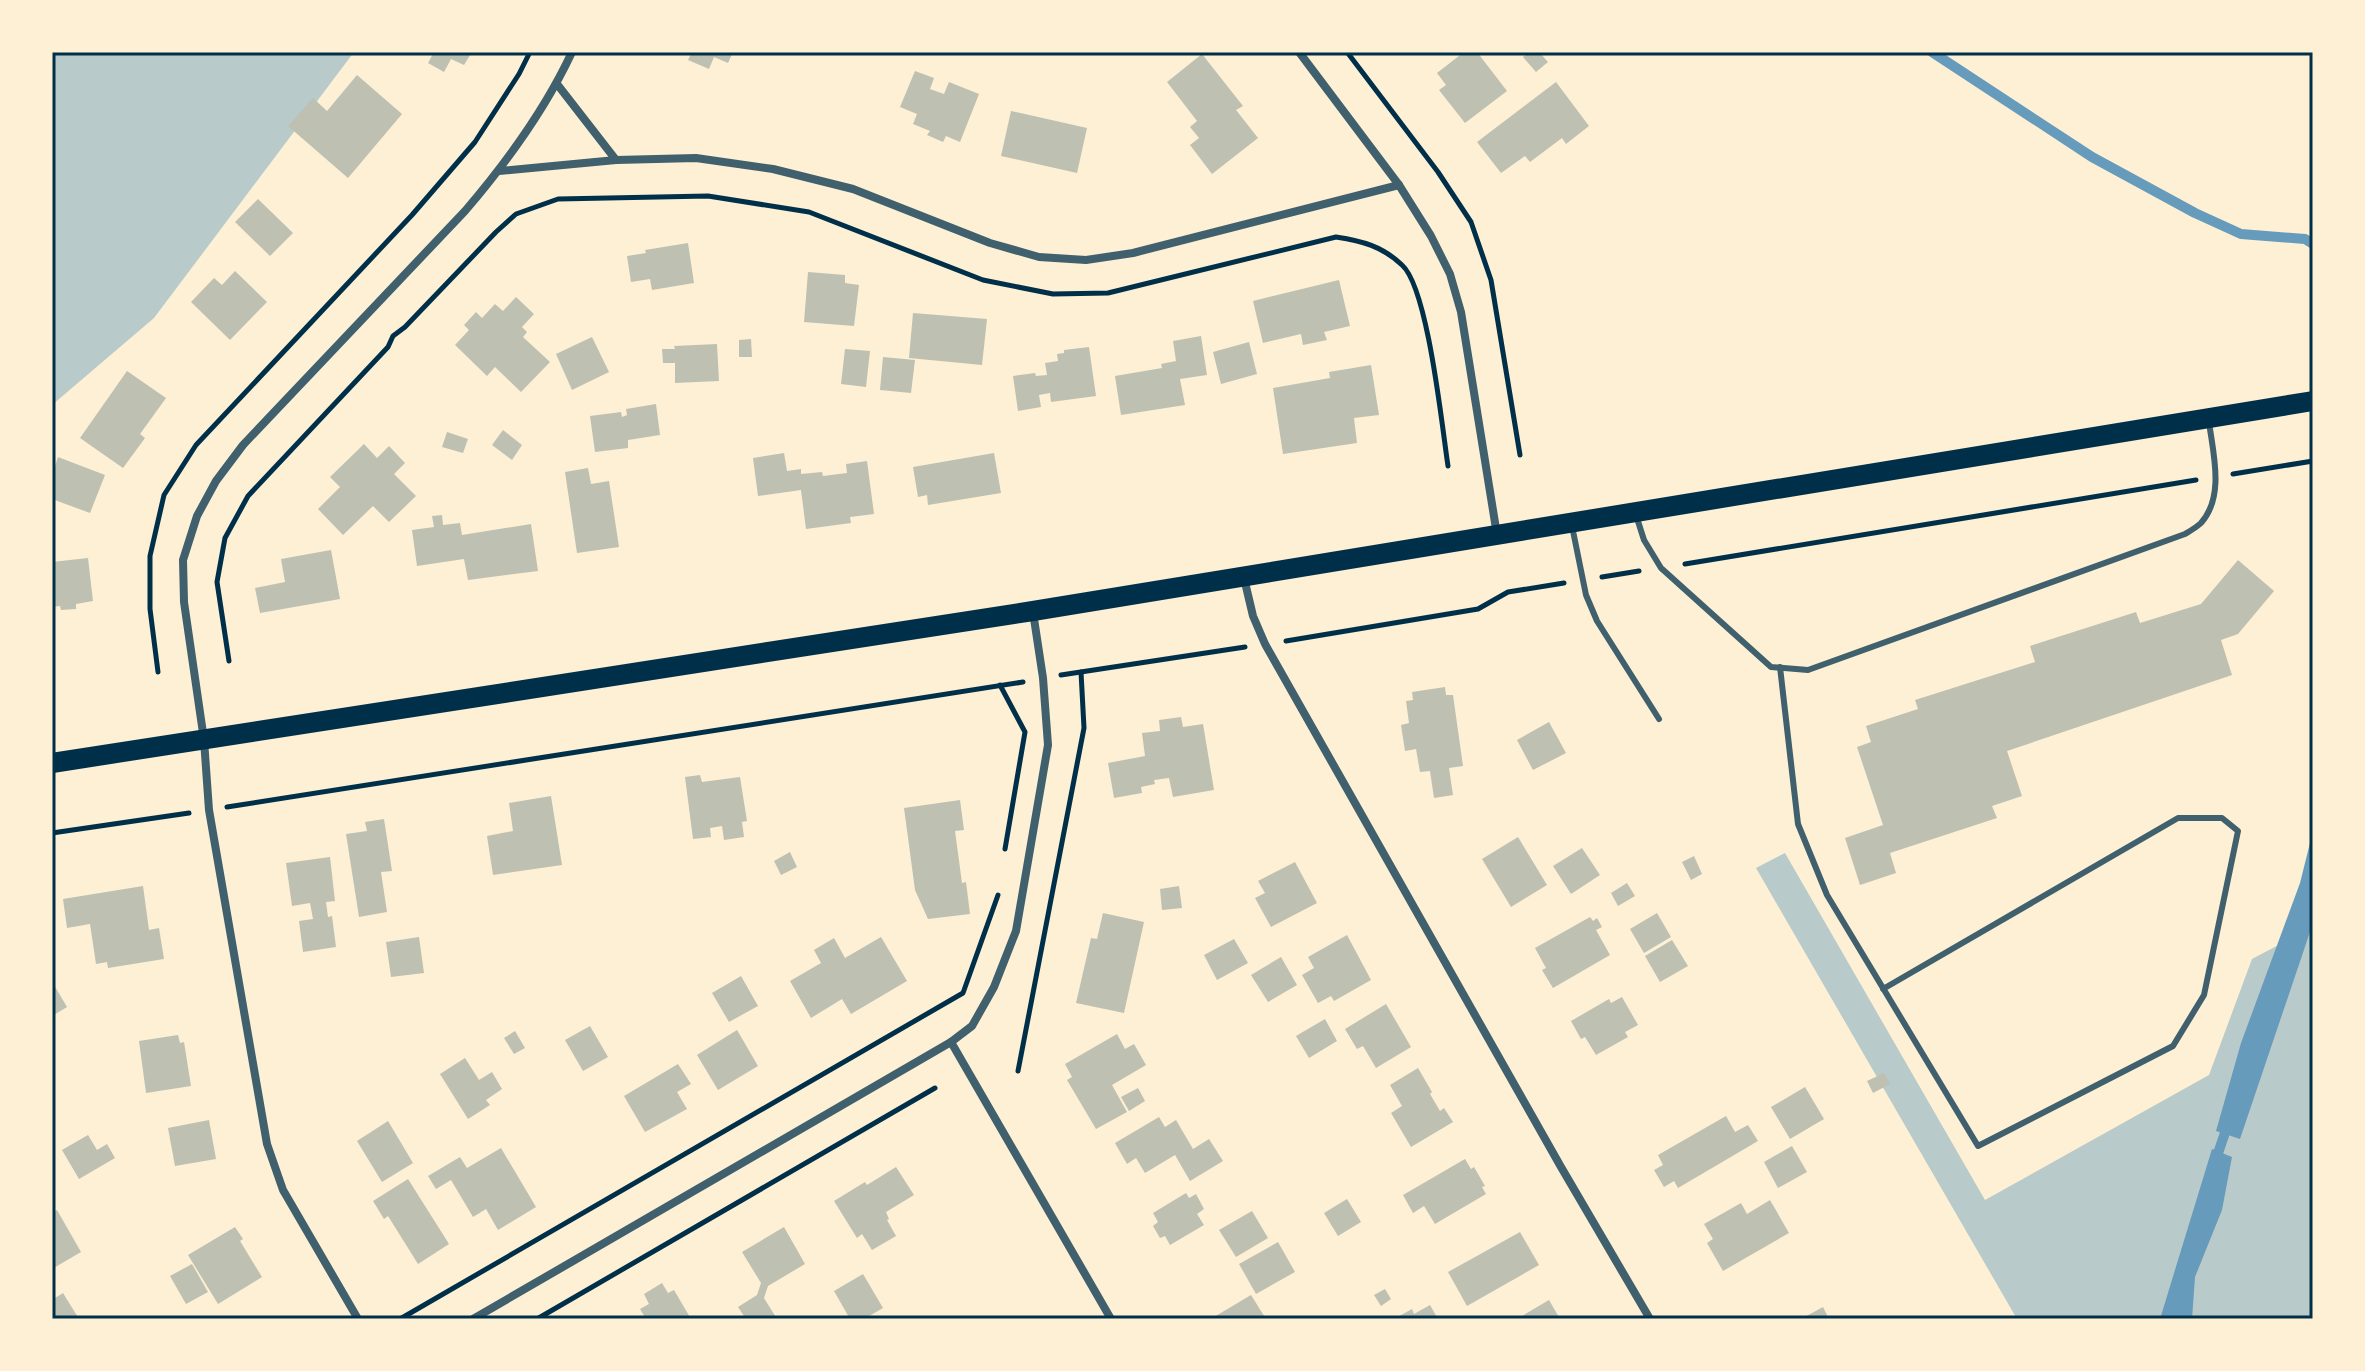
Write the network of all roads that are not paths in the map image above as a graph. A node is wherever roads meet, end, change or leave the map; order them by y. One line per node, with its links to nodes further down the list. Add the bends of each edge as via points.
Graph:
1 (572, 52): 3 (street)
2 (1299, 52): 6 (street)
3 (557, 84): 4 (street); 5 (street)
4 (616, 160): 5 (street); 6 (street, via 696,158 773,169 853,189 990,243 1039,257 1086,260 1133,253)
5 (499, 171): 16 (street, via 243,445 197,516 183,574)
6 (1399, 185): 11 (street, via 1450,274 1461,312)
7 (2313, 401): 8 (main road)
8 (2208, 418): 9 (main road); 14 (lane, via 2216,476 2211,505 2201,523 2185,534 1808,670)
9 (1635, 511): 10 (main road); 14 (lane, via 1661,568 1771,667)
10 (1572, 523): 11 (main road); 15 (lane, via 1597,621)
11 (1497, 535): 12 (main road)
12 (1244, 578): 13 (main road); 23 (street, via 1265,644)
13 (1033, 611): 16 (main road); 19 (street, via 1048,745 1016,931 972,1026)
14 (1780, 667): 18 (lane, via 1798,824 1827,895)
15 (1659, 719)
16 (204, 740): 17 (main road); 20 (street, via 209,810 267,1144 283,1190)
17 (52, 763)
18 (1883, 989): 18 (lane, via 1978,1146 2173,1046 2204,995 2238,831 2222,818 2178,818)
19 (951, 1042): 21 (street); 22 (street)
20 (358, 1319)
21 (473, 1319)
22 (1111, 1319)
23 (1650, 1319)

